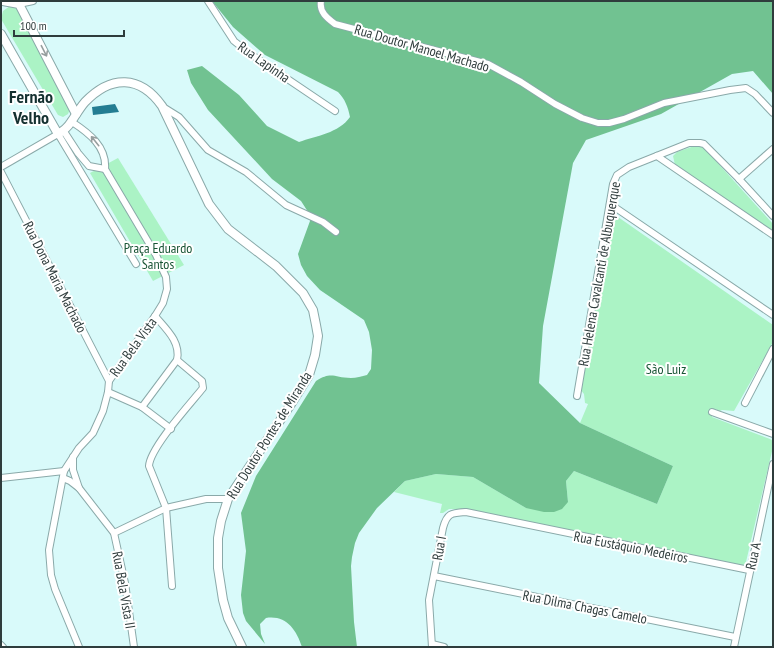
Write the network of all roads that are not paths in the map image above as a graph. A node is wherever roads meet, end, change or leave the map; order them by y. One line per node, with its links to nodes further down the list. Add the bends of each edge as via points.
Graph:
1 (3, 1): 5 (street)
2 (33, 1): 5 (street)
3 (208, 1): 8 (street, Rua Lapinha, via 234,41)
4 (321, 1): 9 (street, Rua Doutor Manoel Machado, via 321,9 326,18 335,24 488,64 555,104 598,123 624,119 664,103 746,88)
5 (20, 4): 10 (street, one-way to 10)
6 (1, 34): 12 (street)
7 (162, 106): 10 (street, Rua Doutor Pontes de Miranda, via 142,86 128,81 98,90); 21 (street, Rua Doutor Pontes de Miranda, via 179,117 208,150 246,172 286,205 323,222); 41 (street, Rua Doutor Pontes de Miranda, via 209,204 228,229 276,266 304,293 313,310 318,336 309,375)
8 (334, 111)
9 (773, 113)
10 (76, 114): 11 (street, Rua Doutor Pontes de Miranda)
11 (72, 122): 12 (street); 16 (street, Rua Bela Vista, one-way to 11, via 105,161 99,146 88,132)
12 (61, 132): 15 (street); 16 (street, via 89,166); 23 (street)
13 (773, 149): 18 (street)
14 (657, 156): 18 (street, Rua Helena Cavalcanti de Albuquerque, via 688,143 704,144); 19 (street, Rua Helena Cavalcanti de Albuquerque, via 629,167 617,175); 22 (street)
15 (1, 167)
16 (105, 169): 25 (street, Rua Bela Vista, via 156,255 166,278 167,290)
17 (1, 172): 28 (street, Rua Dona Maria Machado)
18 (740, 179): 20 (street)
19 (610, 204): 24 (street); 30 (street, Rua Helena Cavalcanti de Albuquerque)
20 (773, 216)
21 (336, 232)
22 (773, 235)
23 (136, 264)
24 (773, 315)
25 (155, 316): 27 (street, via 173,338 177,346); 28 (street, Rua Bela Vista)
26 (773, 349): 31 (street)
27 (177, 360): 32 (street); 34 (street, via 202,381 203,388)
28 (109, 381): 29 (street, Rua Bela Vista)
29 (108, 392): 32 (street); 36 (street, Rua Bela Vista, via 93,433)
30 (576, 396)
31 (745, 403)
32 (142, 407): 34 (street)
33 (712, 412): 35 (street)
34 (171, 429): 42 (street, via 149,466)
35 (773, 434)
36 (73, 457): 38 (street, Rua Bela Vista); 40 (street, via 73,470)
37 (773, 464): 45 (street, Rua A)
38 (63, 474): 39 (street); 40 (street); 50 (street, Rua Bela Vista, via 49,550 51,575)
39 (1, 478)
40 (79, 488): 44 (street)
41 (228, 499): 42 (street, via 206,499); 52 (street, Rua Doutor Pontes de Miranda, via 218,538 218,568 228,618)
42 (166, 508): 44 (street); 47 (street)
43 (513, 523): 45 (street, Rua Eustáquio Medeiros); 46 (street, Rua I, via 466,512 449,515 443,528)
44 (114, 533): 51 (street, Rua Bela Vista II, via 125,583)
45 (749, 570): 48 (street, Rua A)
46 (434, 576): 48 (street, Rua Dilma Chagas Camelo); 49 (street, Rua I, via 429,600)
47 (172, 586)
48 (736, 637): 54 (street, Rua A)
49 (432, 646): 53 (street)
50 (79, 647)
51 (134, 647)
52 (242, 647)
53 (444, 647)
54 (734, 647)

